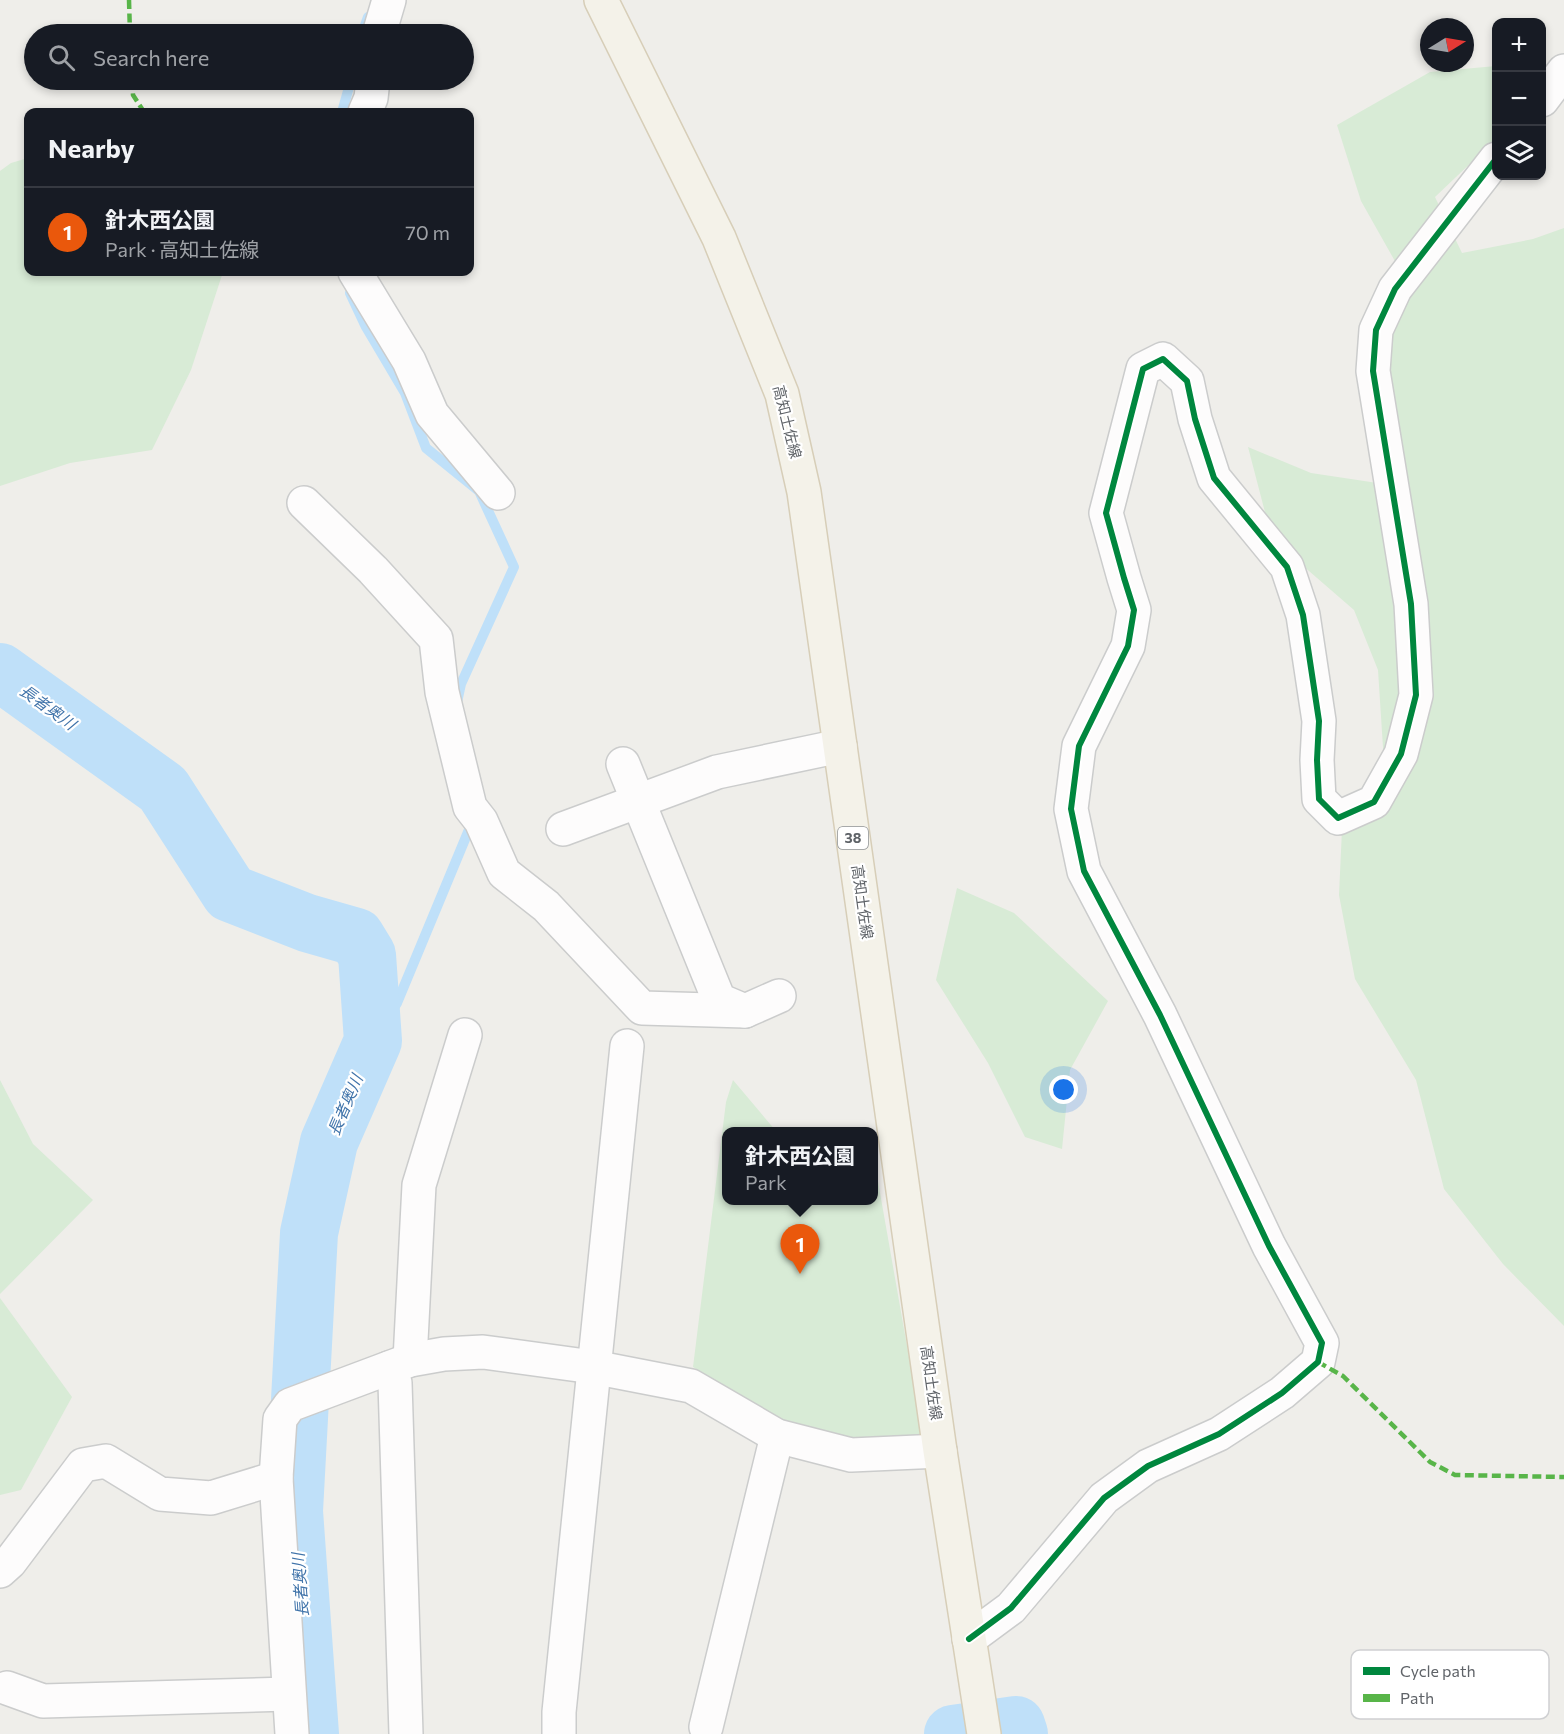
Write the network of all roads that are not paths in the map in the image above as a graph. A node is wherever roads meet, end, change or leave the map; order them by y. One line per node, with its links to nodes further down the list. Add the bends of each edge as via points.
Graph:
1 (389, 0): 3 (street)
2 (601, 0): 12 (main road, 高知土佐線 / 38, via 719,238 782,394 804,492)
3 (382, 24)
4 (1564, 71): 6 (street)
5 (372, 90): 7 (street)
6 (1546, 95)
7 (367, 108)
8 (1492, 165): 26 (street, via 1395,289 1376,330 1373,371 1411,604 1416,695 1401,754 1374,802 1338,818 1319,799 1319,721 1303,615 1287,567 1214,478 1187,381 1162,359 1143,369 1106,513 1134,610 1128,646 1079,746 1071,809 1084,871 1160,1015 1269,1246 1322,1343 1317,1362 1282,1393 1219,1434 1148,1466 1104,1498 1011,1608)
9 (357, 276): 10 (street, via 408,361 432,414)
10 (498, 493)
11 (304, 502): 17 (street, via 436,639 442,692 475,814 504,873 546,906 642,1008)
12 (840, 746): 14 (street, via 717,772); 23 (main road, 高知土佐線 / 38)
13 (623, 764): 14 (street)
14 (638, 801): 15 (street); 17 (street, via 719,1000)
15 (563, 829)
16 (779, 996): 17 (street)
17 (745, 1011)
18 (465, 1035): 20 (street, via 419,1185)
19 (627, 1046): 21 (street)
20 (400, 1364): 21 (street, via 444,1354 483,1352); 24 (street, via 300,1402 280,1419); 32 (street, via 395,1383)
21 (593, 1366): 22 (street, via 691,1386); 33 (street)
22 (777, 1436): 23 (street, via 851,1455); 30 (street)
23 (940, 1451): 26 (main road, 高知土佐線 / 38)
24 (276, 1478): 25 (street, via 212,1498 160,1494 106,1461 83,1465); 28 (street)
25 (0, 1571)
26 (969, 1639): 29 (main road, 高知土佐線 / 38)
27 (7, 1688): 28 (street, via 43,1701)
28 (288, 1694): 31 (street)
29 (982, 1724)
30 (706, 1727)
31 (292, 1734)
32 (406, 1734)
33 (559, 1734)

